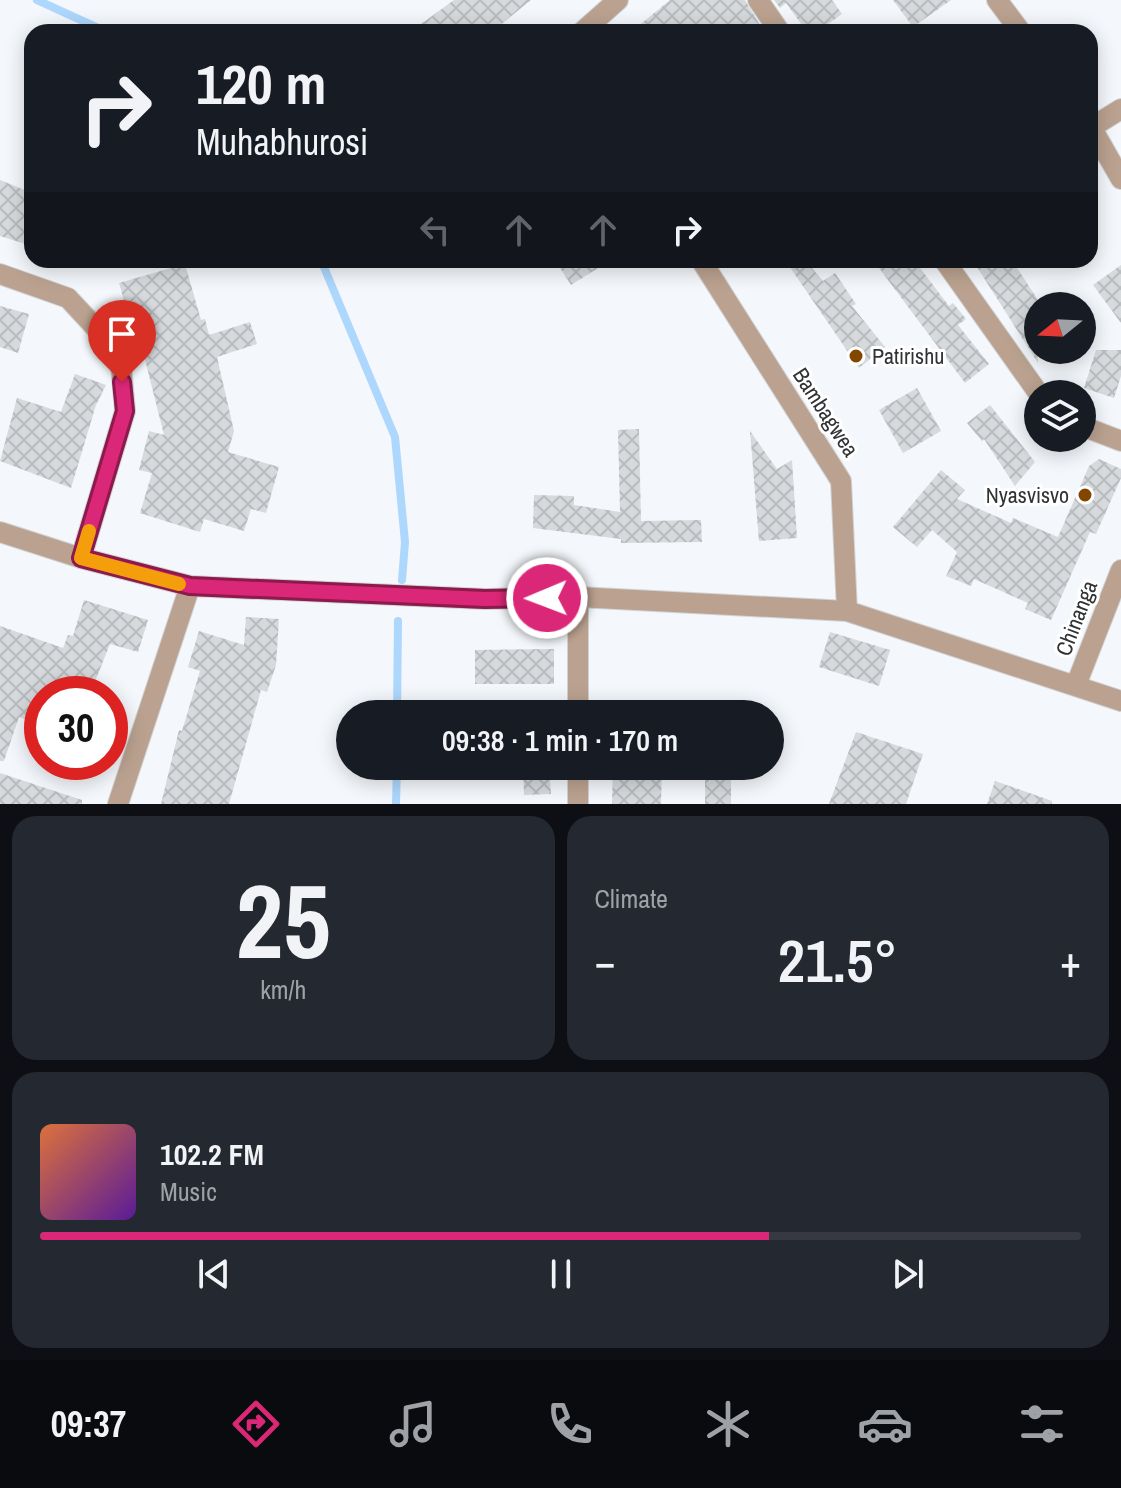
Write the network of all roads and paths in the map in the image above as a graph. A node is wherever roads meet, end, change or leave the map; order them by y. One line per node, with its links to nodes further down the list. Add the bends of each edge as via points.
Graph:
1 (618, 0): 4 (street)
2 (758, 0): 5 (street)
3 (997, 0): 6 (street)
4 (591, 24)
5 (774, 24)
6 (1015, 24)
7 (1121, 109): 8 (street)
8 (1098, 122)
9 (1098, 138): 10 (street)
10 (1121, 179)
11 (706, 268): 22 (street, Bambagwea, via 841,481)
12 (950, 268): 14 (street)
13 (0, 274): 18 (street, via 68,298 120,354 125,411)
14 (1029, 380)
15 (1096, 431): 16 (street)
16 (1121, 441)
17 (0, 532): 18 (street)
18 (81, 558): 20 (street)
19 (1121, 570): 23 (street, Chinanga)
20 (190, 586): 21 (street, via 485,599); 27 (street)
21 (578, 597): 22 (street); 24 (street)
22 (847, 611): 23 (street)
23 (1076, 685): 25 (street)
24 (578, 700)
25 (1121, 701)
26 (578, 780): 28 (street)
27 (118, 804)
28 (578, 804)

